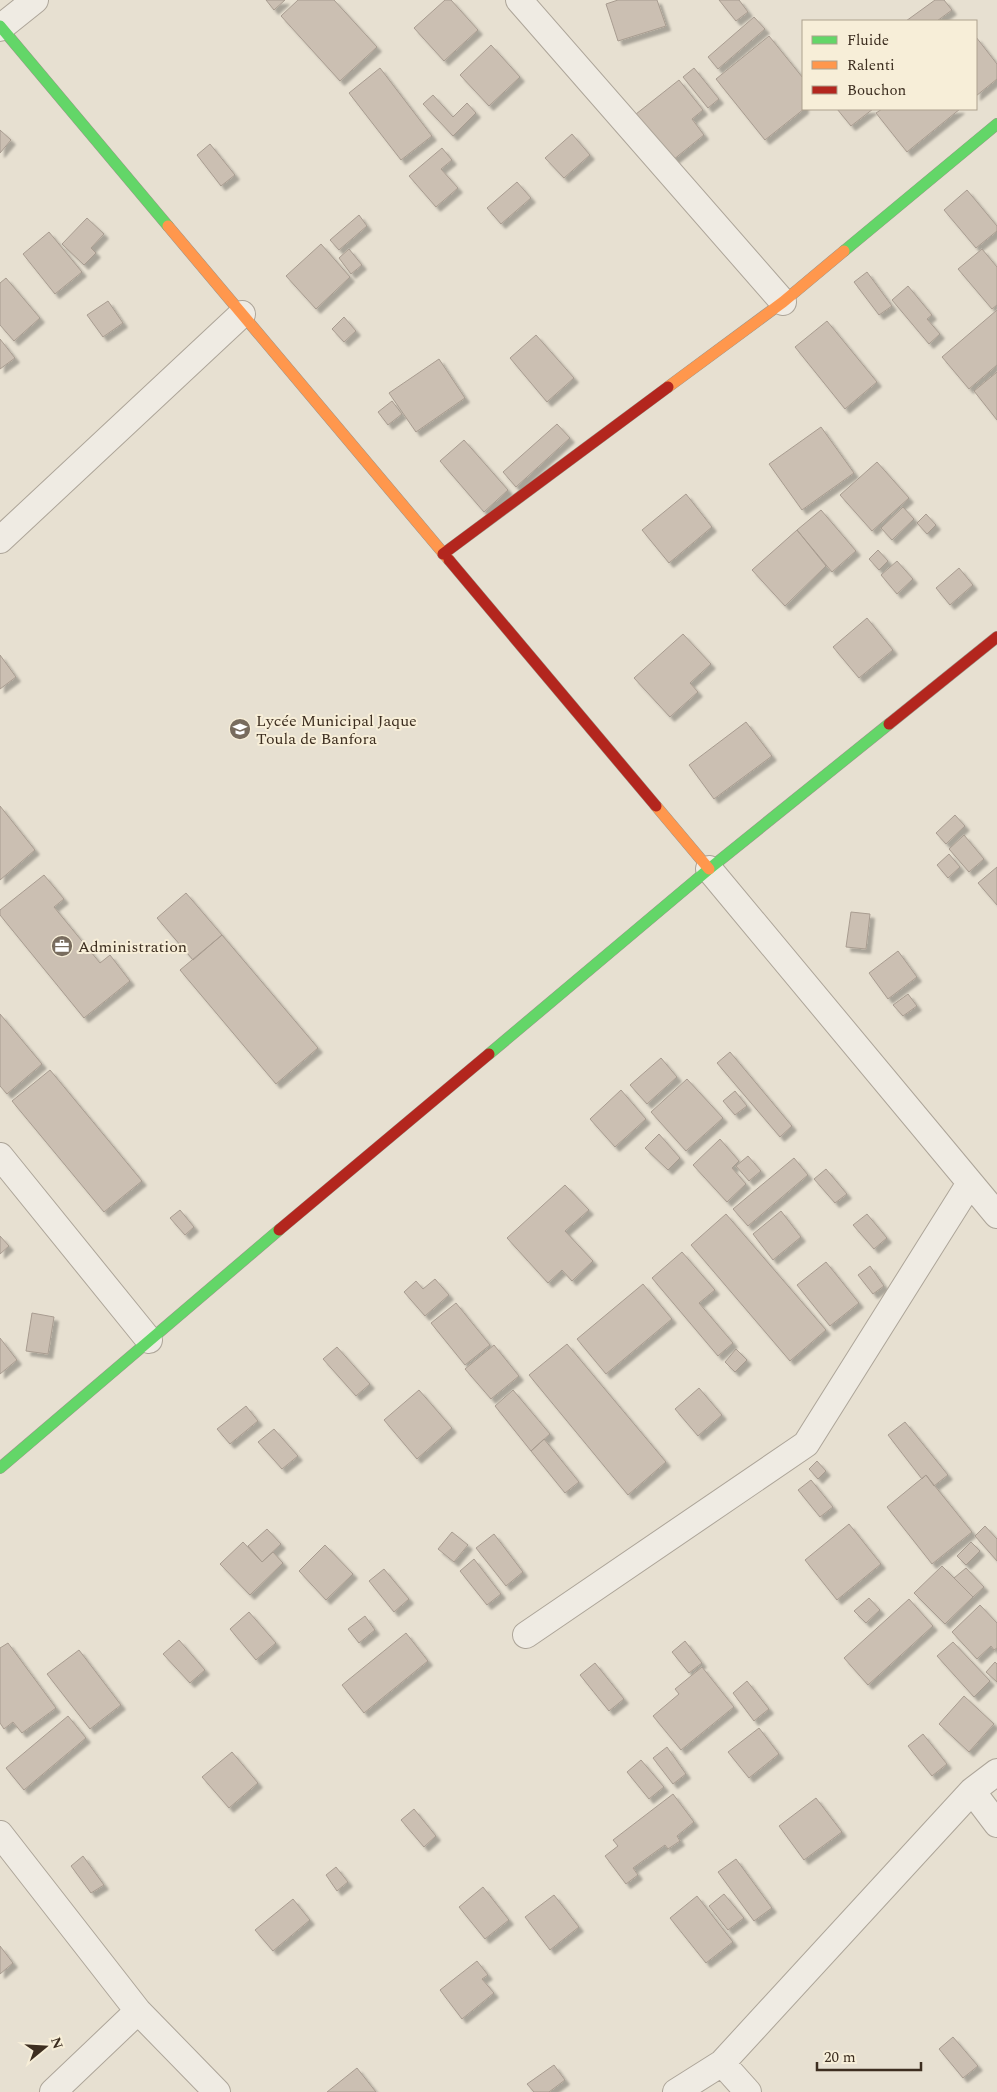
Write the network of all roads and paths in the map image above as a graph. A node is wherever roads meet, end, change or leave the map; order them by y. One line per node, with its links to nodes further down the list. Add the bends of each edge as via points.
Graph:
1 (36, 0): 3 (street)
2 (519, 0): 5 (street)
3 (0, 27): 6 (street)
4 (997, 124): 5 (street)
5 (783, 302): 8 (street)
6 (242, 314): 7 (street); 8 (street)
7 (0, 540)
8 (443, 554): 10 (street)
9 (997, 637): 10 (street)
10 (709, 869): 12 (street); 14 (street)
11 (0, 1156): 14 (street)
12 (970, 1183): 13 (street); 16 (street, via 806,1444)
13 (997, 1216)
14 (149, 1340): 15 (street)
15 (0, 1468)
16 (526, 1635)
17 (997, 1772): 18 (street)
18 (972, 1791): 19 (street); 22 (street)
19 (997, 1824)
20 (0, 1834): 21 (street)
21 (138, 2011): 23 (street); 24 (street)
22 (722, 2063): 25 (street); 26 (street)
23 (53, 2092)
24 (217, 2092)
25 (676, 2092)
26 (748, 2092)

